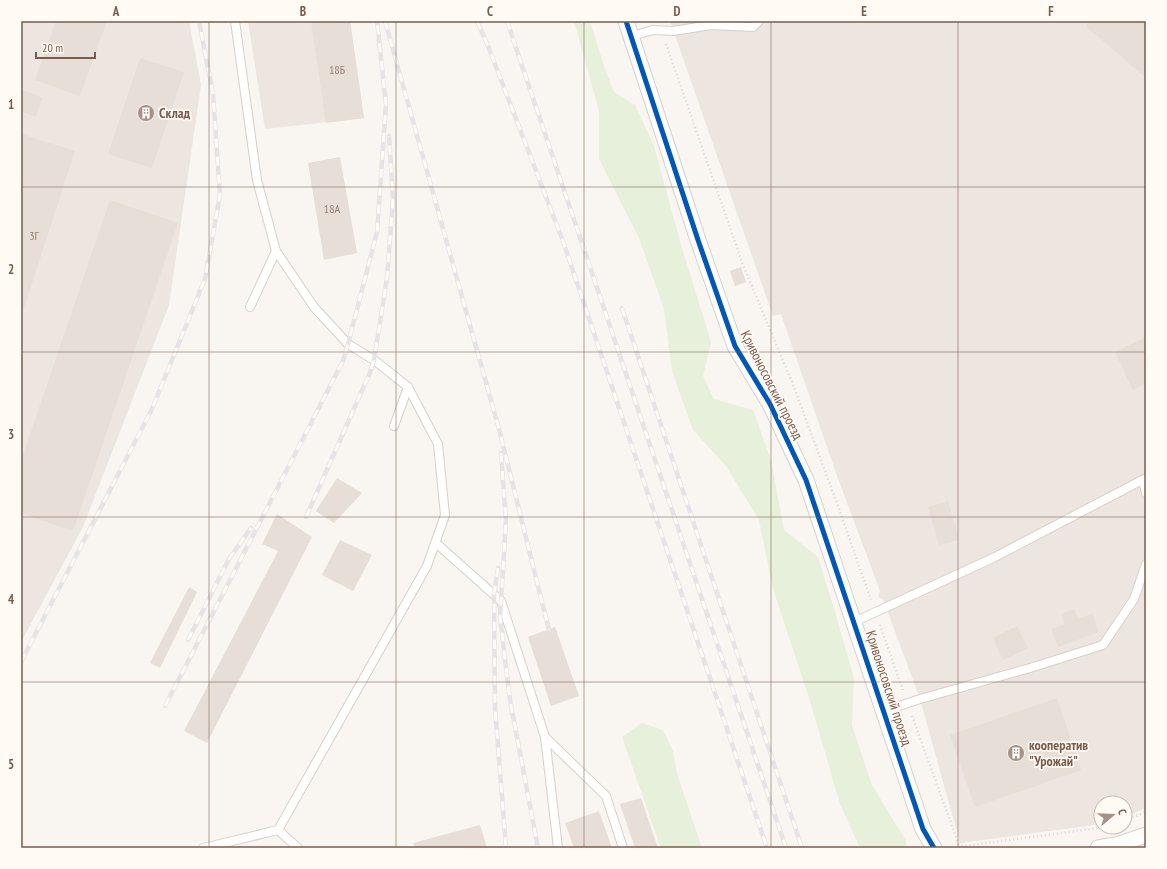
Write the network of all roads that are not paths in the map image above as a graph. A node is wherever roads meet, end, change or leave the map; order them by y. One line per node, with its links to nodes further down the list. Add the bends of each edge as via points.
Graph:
1 (235, 21): 5 (lane, via 257,180)
2 (626, 21): 4 (street, Кривоносовский проезд)
3 (759, 21): 4 (lane, via 753,27 711,25 673,31 653,30)
4 (632, 36): 13 (street, Кривоносовский проезд, via 735,346 770,404 806,480)
5 (276, 251): 6 (lane); 7 (lane, via 314,307 348,344 374,360)
6 (250, 307)
7 (408, 387): 8 (lane); 11 (lane, via 438,444 445,515)
8 (394, 426)
9 (1144, 479): 10 (lane); 13 (lane, via 993,558)
10 (1146, 493)
11 (436, 543): 15 (lane, via 501,601); 16 (lane, via 427,566)
12 (1146, 564): 14 (lane, via 1134,599 1103,645)
13 (854, 622): 14 (street, Кривоносовский проезд)
14 (884, 711): 22 (street, Кривоносовский проезд, via 923,829)
15 (545, 737): 20 (lane); 21 (lane, via 606,796)
16 (278, 830): 18 (lane); 19 (lane)
17 (1146, 835): 23 (street)
18 (203, 848)
19 (298, 848)
20 (558, 848)
21 (623, 848)
22 (934, 848)
23 (1098, 848)

